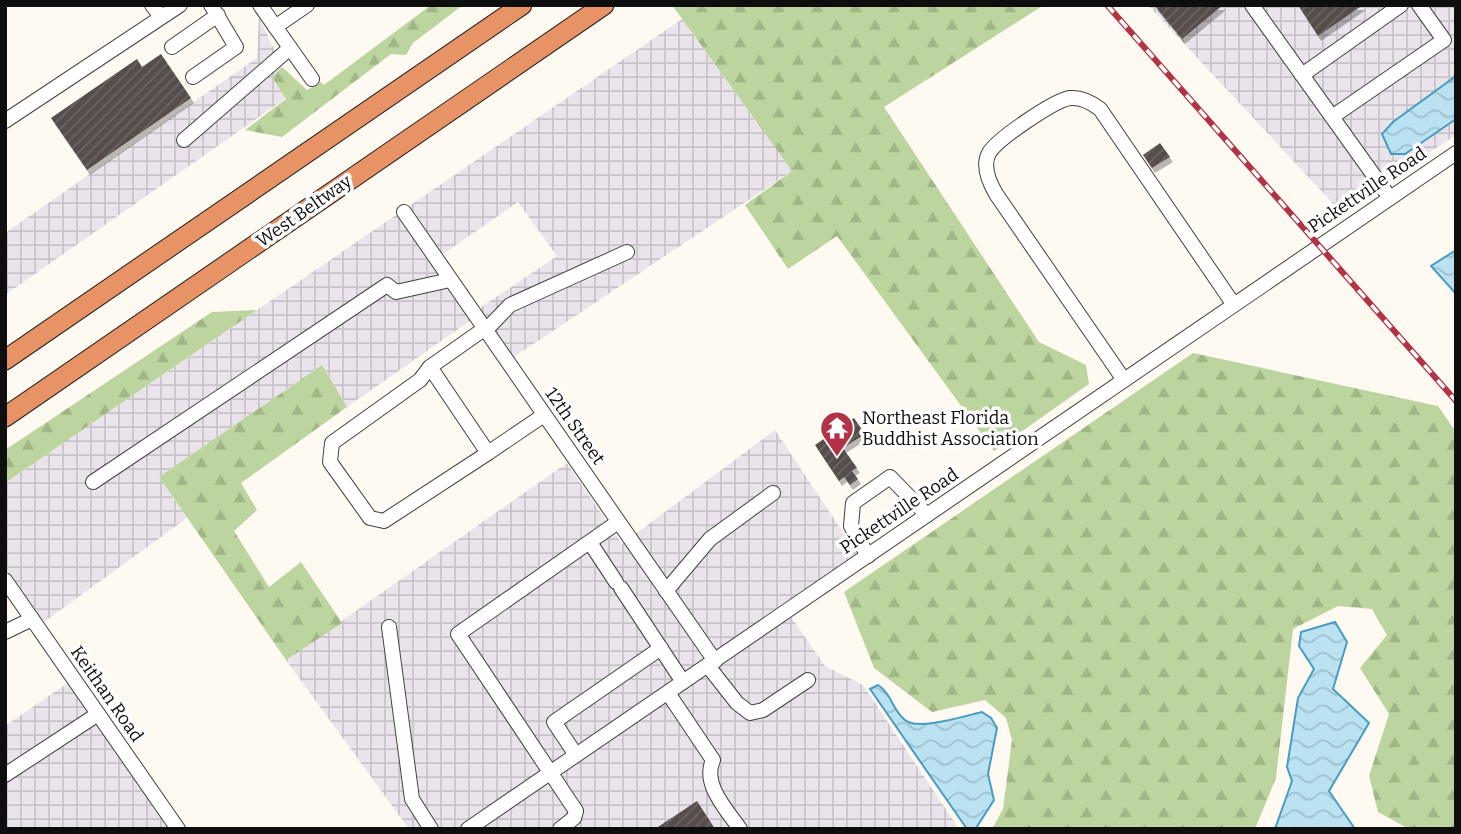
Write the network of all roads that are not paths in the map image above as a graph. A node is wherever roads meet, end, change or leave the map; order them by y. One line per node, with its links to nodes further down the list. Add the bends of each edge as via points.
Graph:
1 (180, 5): 10 (street)
2 (260, 5): 11 (street)
3 (307, 5): 11 (street)
4 (522, 5): 27 (highway)
5 (604, 5): 31 (highway, West Beltway)
6 (1252, 5): 14 (street)
7 (1401, 5): 14 (street)
8 (1419, 5): 17 (street, via 1444,40)
9 (215, 10): 12 (street); 15 (street, via 236,47)
10 (157, 11): 18 (street)
11 (275, 27): 13 (street)
12 (172, 47)
13 (290, 48): 16 (street); 19 (street)
14 (1302, 75): 17 (street)
15 (193, 77)
16 (312, 79)
17 (1332, 117): 21 (street)
18 (5, 121)
19 (184, 140)
20 (1456, 153): 21 (street, Pickettville Road)
21 (1390, 198): 25 (street, Pickettville Road)
22 (404, 212): 24 (street, 12th Street)
23 (627, 252): 26 (street, via 510,305)
24 (450, 280): 26 (street, 12th Street); 33 (street, via 396,292 387,285)
25 (1234, 305): 29 (street, Pickettville Road); 29 (street, via 1100,109 1079,98 1052,105 996,144 986,162 987,175)
26 (484, 330): 28 (street); 30 (street, 12th Street)
27 (5, 360)
28 (430, 367): 32 (street); 32 (street, via 421,380 332,443 330,462 370,518 384,521)
29 (1124, 380): 35 (street, Pickettville Road)
30 (544, 415): 32 (street); 36 (street, 12th Street)
31 (5, 416)
32 (488, 453)
33 (93, 482)
34 (773, 493): 40 (street, via 710,539)
35 (927, 516): 38 (street, Pickettville Road); 38 (street, via 890,477 878,483 853,503 851,526)
36 (618, 522): 37 (street); 40 (street, 12th Street)
37 (590, 544): 44 (street); 51 (street, via 458,634)
38 (868, 556): 45 (street, Pickettville Road)
39 (5, 580): 41 (street, Keithan Road)
40 (666, 592): 45 (street, 12th Street)
41 (32, 619): 43 (street); 49 (street, Keithan Road)
42 (389, 627): 54 (street, via 412,799)
43 (5, 632)
44 (661, 648): 47 (street); 50 (street, via 554,722)
45 (712, 663): 46 (street, 12th Street, via 737,703 750,713 763,710); 47 (street, Pickettville Road)
46 (808, 680)
47 (683, 682): 48 (street, Pickettville Road)
48 (668, 693): 50 (street, Pickettville Road); 57 (street, via 713,760 710,782)
49 (98, 714): 52 (street); 53 (street, Keithan Road)
50 (576, 755): 51 (street, Pickettville Road)
51 (551, 772): 55 (street, Pickettville Road); 56 (street, via 576,811)
52 (5, 775)
53 (178, 829)
54 (431, 829)
55 (468, 829)
56 (560, 829)
57 (740, 829)

